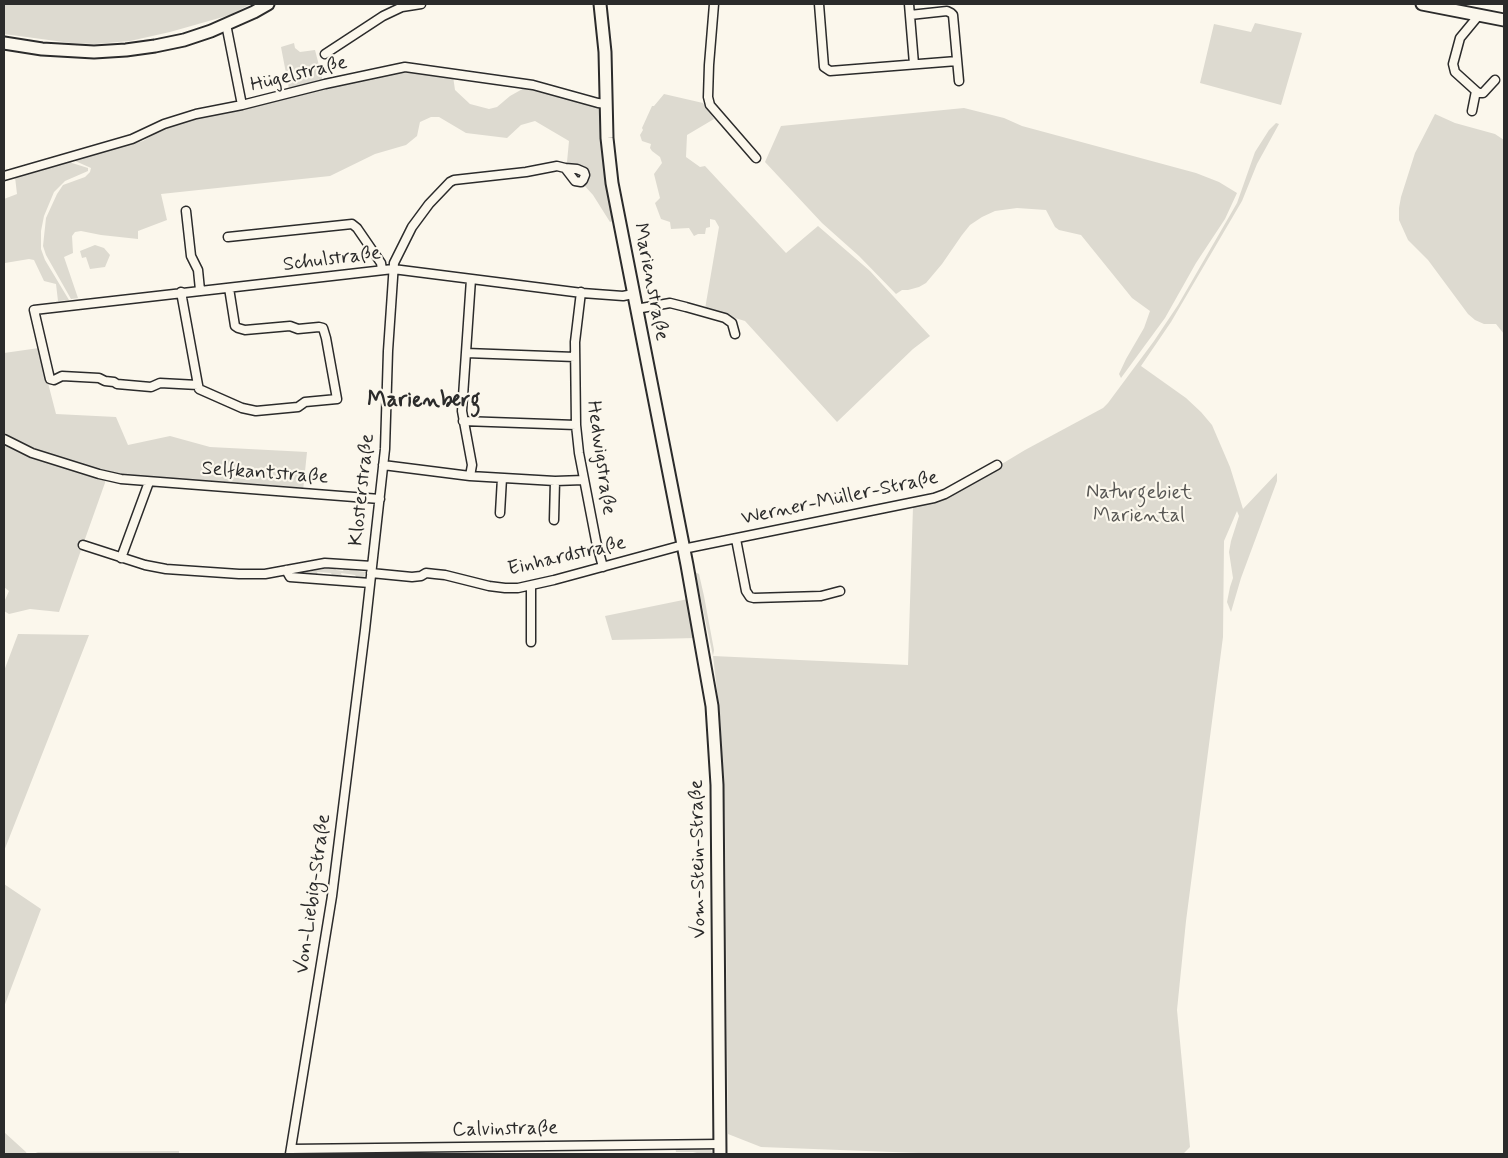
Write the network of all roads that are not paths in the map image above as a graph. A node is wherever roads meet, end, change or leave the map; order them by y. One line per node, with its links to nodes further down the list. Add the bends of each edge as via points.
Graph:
1 (268, 4): 12 (main road)
2 (421, 4): 8 (street)
3 (600, 4): 20 (main road, Marienstraße)
4 (714, 4): 23 (street, via 709,65 710,105)
5 (819, 4): 16 (street, via 824,67 830,71)
6 (909, 4): 9 (street)
7 (1422, 4): 10 (main road)
8 (402, 5): 14 (street)
9 (910, 15): 15 (street, via 951,13); 16 (street)
10 (1479, 15): 11 (main road); 19 (street, via 1460,38 1453,64 1455,72)
11 (1504, 20)
12 (226, 24): 13 (main road, via 184,40 126,50 74,52); 21 (street)
13 (4, 43)
14 (325, 54)
15 (957, 62): 16 (street); 18 (street)
16 (914, 64)
17 (1495, 80): 19 (street, via 1483,93)
18 (959, 81)
19 (1476, 91): 22 (street)
20 (607, 104): 21 (street, Hügelstraße, via 550,88 405,67); 37 (main road, Marienstraße, via 612,183)
21 (242, 105): 25 (street, Hügelstraße, via 164,124 132,139)
22 (1472, 111)
23 (756, 158)
24 (565, 168): 30 (street, Klosterstraße, via 557,166 450,182 412,227)
25 (4, 176)
26 (186, 210): 28 (street)
27 (178, 221): 28 (street)
28 (187, 221): 34 (street, via 191,256 198,270)
29 (228, 237): 31 (street, via 352,224 381,263)
30 (393, 269): 31 (street, Schulstraße); 32 (street, Schulstraße); 46 (street, Klosterstraße)
31 (382, 270): 33 (street, Schulstraße)
32 (471, 279): 36 (street, Schulstraße); 40 (street)
33 (229, 288): 34 (street, Schulstraße); 42 (street, via 238,328 322,328 337,399 256,411 199,389)
34 (200, 290): 35 (street, Schulstraße)
35 (182, 292): 42 (street); 42 (street, Schulstraße, via 34,310 52,380 62,376 99,378 117,384 151,387 160,383)
36 (581, 292): 37 (street, Schulstraße); 41 (street, Hedwigstraße)
37 (633, 294): 38 (main road, Marienstraße)
38 (636, 309): 39 (street, via 670,304 686,307 725,318 732,323); 58 (main road, Marienstraße)
39 (735, 334)
40 (466, 353): 41 (street); 43 (street)
41 (575, 357): 44 (street, Hedwigstraße)
42 (198, 385)
43 (463, 421): 44 (street); 48 (street, via 472,465)
44 (576, 425): 50 (street, Hedwigstraße)
45 (4, 439): 52 (street, Selfkantstraße, via 32,453 99,474)
46 (384, 465): 48 (street); 53 (street, Klosterstraße)
47 (997, 465): 56 (street, Werner-Müller-Straße, via 934,498)
48 (470, 476): 49 (street)
49 (502, 478): 51 (street); 54 (street)
50 (584, 480): 51 (street); 61 (street, Hedwigstraße)
51 (555, 481): 55 (street)
52 (149, 482): 53 (street, Selfkantstraße); 59 (street)
53 (380, 499): 63 (street, Klosterstraße)
54 (500, 513)
55 (554, 520)
56 (736, 539): 58 (street, Werner-Müller-Straße); 66 (street, via 746,592 750,597 821,596)
57 (83, 545): 59 (street, Einhardstraße)
58 (683, 547): 60 (main road, Marienstraße); 61 (street, Einhardstraße)
59 (122, 558): 62 (street, Einhardstraße, via 166,569 238,574)
60 (687, 566): 70 (main road, Vom-Stein-Straße, via 715,739)
61 (603, 567): 65 (street, Einhardstraße)
62 (286, 570): 63 (street, Einhardstraße, via 325,563); 64 (street, via 290,577)
63 (371, 570): 64 (street, Klosterstraße); 65 (street, Einhardstraße, via 412,577 427,573 445,575 505,588)
64 (370, 583): 67 (street, Klosterstraße)
65 (530, 586): 68 (street)
66 (840, 591)
67 (364, 637): 74 (street, Von-Liebig-Straße, via 332,896)
68 (531, 642)
69 (630, 1144): 70 (street, Calvinstraße); 71 (street, Calvinstraße); 75 (street)
70 (720, 1149)
71 (549, 1150): 73 (street, Calvinstraße)
72 (367, 1151): 73 (street, Calvinstraße); 74 (street, Calvinstraße)
73 (445, 1151)
74 (291, 1152)
75 (630, 1154)

